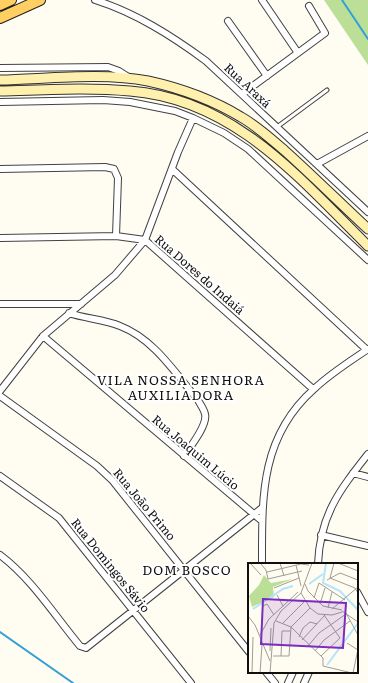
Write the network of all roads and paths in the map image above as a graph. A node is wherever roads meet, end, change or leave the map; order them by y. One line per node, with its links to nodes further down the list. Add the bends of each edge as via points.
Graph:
1 (11, 0): 5 (main road)
2 (40, 0): 7 (main road)
3 (95, 0): 19 (street, Rua Araxá, via 127,12 182,43)
4 (262, 0): 9 (street)
5 (0, 5)
6 (309, 6): 9 (street, via 326,33)
7 (0, 18)
8 (228, 21): 11 (street)
9 (298, 53): 11 (street)
10 (0, 68): 13 (street, via 108,67)
11 (267, 76): 19 (street)
12 (59, 79): 13 (main road); 14 (main road); 15 (main road)
13 (132, 79): 29 (main road, via 185,92 242,117 294,158)
14 (0, 80)
15 (58, 90): 17 (main road); 18 (main road)
16 (327, 90): 23 (lane)
17 (0, 91)
18 (131, 91): 21 (street); 33 (main road, via 176,100 229,122 275,156)
19 (242, 94): 23 (street, Rua Araxá)
20 (0, 102): 21 (street)
21 (130, 102): 22 (street, via 175,111)
22 (193, 118): 27 (street); 34 (street, via 224,133 248,149)
23 (277, 127): 25 (street, Rua Araxá)
24 (368, 136): 25 (street)
25 (317, 164): 28 (street, Rua Araxá)
26 (0, 169): 30 (street, via 114,169 118,178)
27 (172, 169): 32 (street); 39 (street)
28 (368, 212)
29 (368, 229)
30 (116, 236): 31 (street, Rua Dores do Indaiá); 32 (street, Rua Dores do Indaiá)
31 (0, 238)
32 (145, 240): 36 (street, via 115,275); 40 (street, Rua Dores do Indaiá)
33 (368, 246)
34 (368, 260)
35 (0, 304): 36 (street)
36 (81, 304): 37 (street)
37 (69, 313): 38 (street); 44 (street, via 120,326 150,343 198,400 206,419)
38 (43, 336): 41 (street); 44 (street, Rua Joaquim Lúcio)
39 (368, 349): 40 (street, via 340,367)
40 (314, 389): 48 (street, via 287,420 272,448)
41 (0, 391)
42 (0, 396): 56 (street, Rua João Primo, via 112,480)
43 (368, 454): 45 (street)
44 (184, 456): 49 (street, Rua Joaquim Lúcio)
45 (353, 472): 47 (street); 51 (street, via 327,513)
46 (0, 476): 58 (street, Rua Domingos Sávio, via 59,518)
47 (368, 477)
48 (262, 508): 49 (street); 50 (street)
49 (254, 515): 50 (street, Rua Joaquim Lúcio); 56 (street)
50 (262, 521): 54 (street)
51 (321, 535): 52 (street); 55 (street)
52 (368, 546)
53 (0, 555): 58 (street, via 16,568 83,648 89,647)
54 (262, 563)
55 (318, 563)
56 (186, 571): 58 (street); 60 (street, Rua João Primo)
57 (358, 594): 59 (street)
58 (134, 611): 64 (street, Rua Domingos Sávio)
59 (368, 612)
60 (248, 649)
61 (267, 673): 65 (street)
62 (293, 673): 66 (street)
63 (309, 673): 67 (street)
64 (191, 683)
65 (275, 683)
66 (288, 683)
67 (304, 683)

